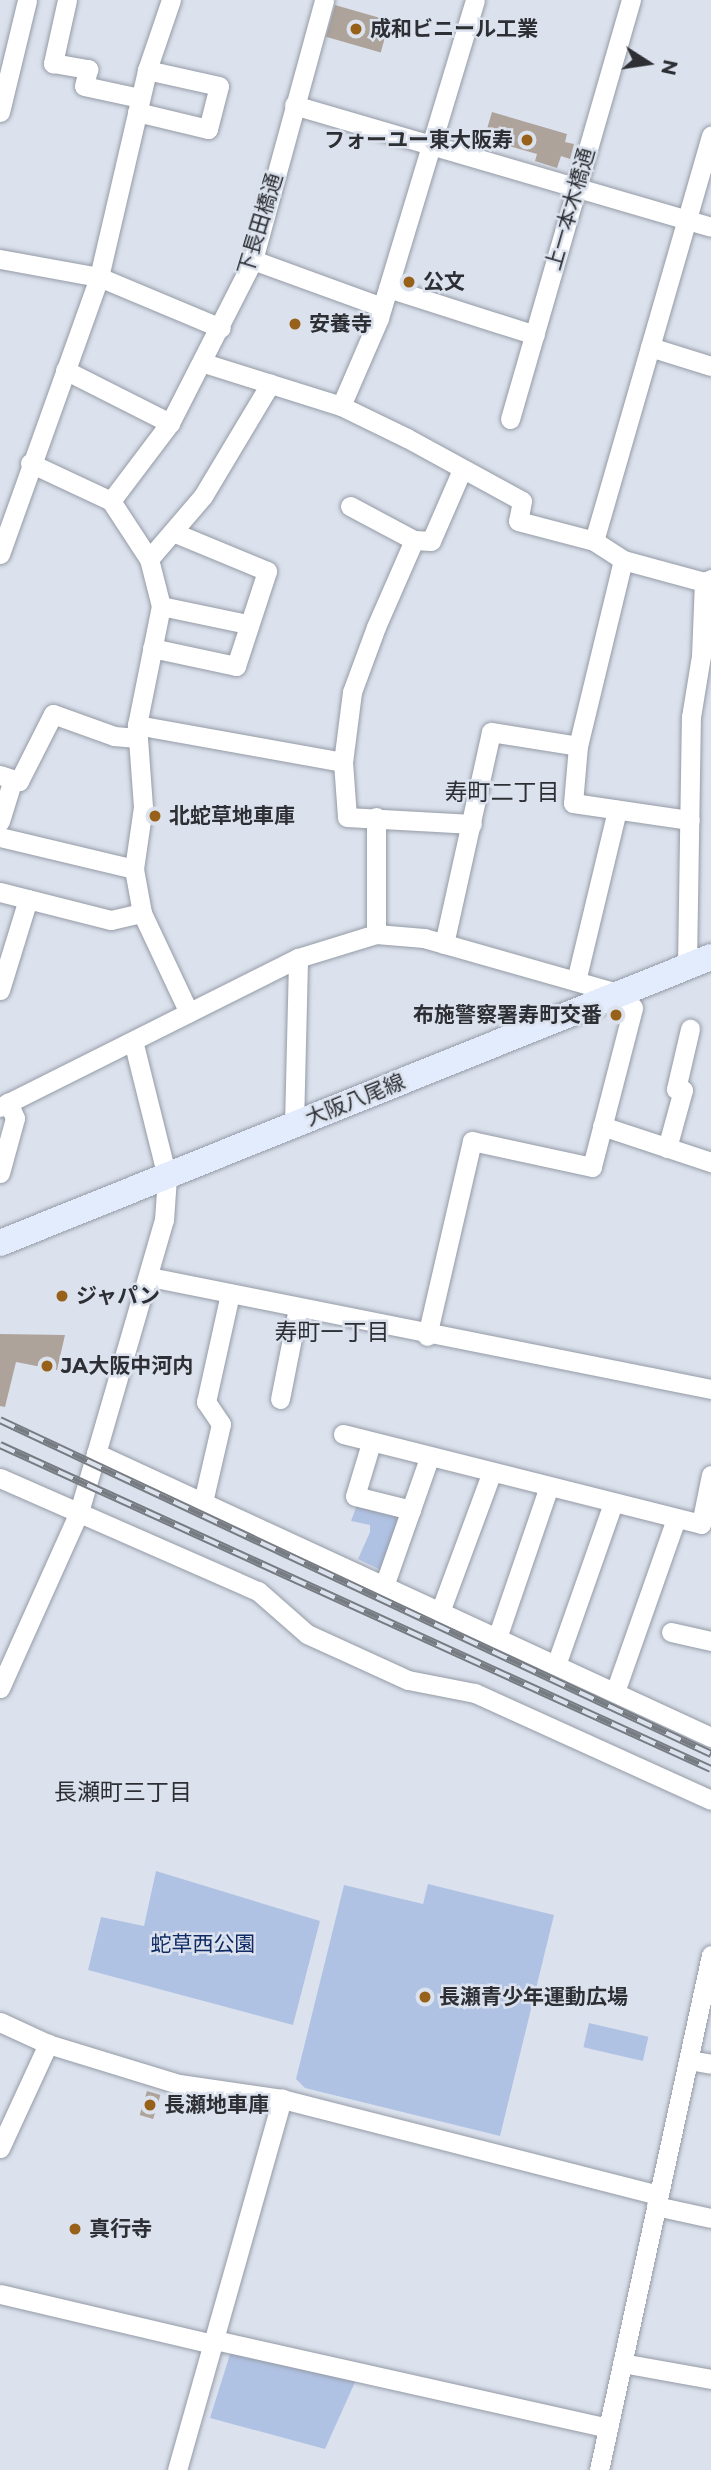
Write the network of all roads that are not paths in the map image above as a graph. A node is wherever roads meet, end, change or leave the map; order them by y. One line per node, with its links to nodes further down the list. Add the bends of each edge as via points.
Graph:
1 (27, 0): 10 (street)
2 (67, 0): 8 (street, via 53,63 88,69 84,86)
3 (171, 0): 7 (street)
4 (324, 0): 9 (street, 下長田橋通)
5 (475, 0): 12 (street)
6 (631, 0): 13 (street, 上一本木橋通)
7 (147, 70): 8 (street); 8 (street, via 219,86 208,129)
8 (139, 105): 18 (street)
9 (294, 105): 12 (street); 17 (street, 下長田橋通)
10 (0, 112)
11 (711, 136): 14 (street)
12 (431, 146): 13 (street); 19 (street)
13 (575, 189): 14 (street); 21 (street, 上一本木橋通)
14 (687, 222): 15 (street); 22 (street)
15 (711, 228)
16 (0, 259): 18 (street)
17 (253, 260): 19 (street); 20 (street, 下長田橋通)
18 (99, 276): 20 (street); 25 (street)
19 (385, 297): 21 (street); 27 (street)
20 (221, 328): 23 (street, 下長田橋通)
21 (535, 335): 28 (street, 上一本木橋通)
22 (650, 347): 24 (street); 36 (street)
23 (204, 363): 26 (street); 29 (street, 下長田橋通)
24 (711, 366)
25 (65, 370): 29 (street); 30 (street)
26 (270, 384): 27 (street); 34 (street, via 235,447)
27 (341, 406): 31 (street)
28 (510, 419)
29 (170, 423): 32 (street, 下長田橋通)
30 (30, 463): 32 (street); 37 (street)
31 (461, 472): 35 (street, via 431,541); 36 (street, via 522,501 518,521)
32 (111, 501): 38 (street)
33 (350, 506): 35 (street)
34 (173, 532): 38 (street); 42 (street, via 267,571)
35 (414, 540): 46 (street, via 352,692)
36 (594, 541): 39 (street)
37 (0, 554)
38 (149, 559): 41 (street)
39 (623, 560): 40 (street); 45 (street)
40 (708, 580): 50 (street, via 691,717)
41 (161, 606): 42 (street); 43 (street)
42 (247, 624): 43 (street, via 236,666)
43 (152, 648): 44 (street)
44 (137, 731): 46 (street); 47 (street, via 114,736 53,714 19,781); 54 (street, via 143,807)
45 (578, 746): 48 (street, via 573,803); 52 (street, via 491,732)
46 (343, 762): 49 (street, via 347,817)
47 (7, 777): 51 (street)
48 (617, 810): 50 (street); 62 (street)
49 (376, 817): 52 (street); 58 (street)
50 (690, 820): 61 (street)
51 (0, 821)
52 (472, 824): 59 (street)
53 (0, 837): 54 (street)
54 (134, 869): 57 (street)
55 (0, 892): 56 (street)
56 (28, 899): 57 (street, via 111,920); 63 (street)
57 (142, 913): 65 (street)
58 (376, 934): 59 (street); 60 (street)
59 (444, 944): 62 (street)
60 (298, 958): 65 (street); 69 (street)
61 (699, 962): 64 (main road, 大阪八尾線)
62 (576, 981): 64 (street)
63 (0, 990)
64 (621, 994): 69 (main road, 大阪八尾線); 70 (street, via 633,1007)
65 (189, 1013): 67 (street)
66 (690, 1029): 71 (street, via 676,1089 683,1090)
67 (133, 1041): 68 (street); 74 (street)
68 (4, 1105): 73 (street, via 15,1118)
69 (294, 1125): 74 (main road, 大阪八尾線)
70 (602, 1126): 71 (street); 79 (street, via 592,1167 472,1141)
71 (667, 1147): 72 (street)
72 (711, 1162)
73 (0, 1173)
74 (167, 1177): 75 (main road, 大阪八尾線); 76 (street, via 164,1220)
75 (0, 1243)
76 (150, 1278): 77 (street); 84 (street)
77 (230, 1294): 78 (street); 90 (street, via 206,1402 221,1424)
78 (298, 1308): 79 (street); 81 (street)
79 (427, 1336): 80 (street)
80 (711, 1389)
81 (279, 1399)
82 (342, 1434): 83 (street)
83 (371, 1443): 85 (street); 92 (street, via 355,1496)
84 (96, 1452): 90 (street); 93 (street)
85 (429, 1458): 86 (street); 92 (street)
86 (491, 1474): 89 (street); 97 (street)
87 (711, 1475): 95 (street)
88 (0, 1478): 93 (street)
89 (548, 1489): 91 (street); 99 (street)
90 (203, 1502): 96 (street)
91 (612, 1506): 94 (street); 101 (street)
92 (411, 1510): 96 (street)
93 (79, 1512): 102 (street); 105 (street, via 258,1591 320,1640 408,1680 475,1693)
94 (676, 1519): 95 (street, via 701,1524); 103 (street)
95 (706, 1520)
96 (384, 1586): 97 (street)
97 (440, 1612): 99 (street)
98 (671, 1632): 100 (street)
99 (497, 1638): 101 (street)
100 (711, 1641)
101 (556, 1665): 103 (street)
102 (0, 1688)
103 (615, 1692): 104 (street)
104 (711, 1737)
105 (711, 1800)
106 (711, 1955): 109 (street)
107 (0, 2022): 108 (street)
108 (48, 2045): 111 (street, via 179,2084); 112 (street)
109 (689, 2060): 110 (street); 113 (street)
110 (711, 2064)
111 (282, 2099): 113 (street); 116 (street)
112 (0, 2148)
113 (657, 2200): 114 (street); 117 (street)
114 (711, 2218)
115 (0, 2294): 116 (street)
116 (214, 2342): 119 (street); 120 (street)
117 (622, 2363): 118 (street); 119 (street)
118 (711, 2379)
119 (608, 2427): 121 (street)
120 (177, 2470)
121 (599, 2470)

